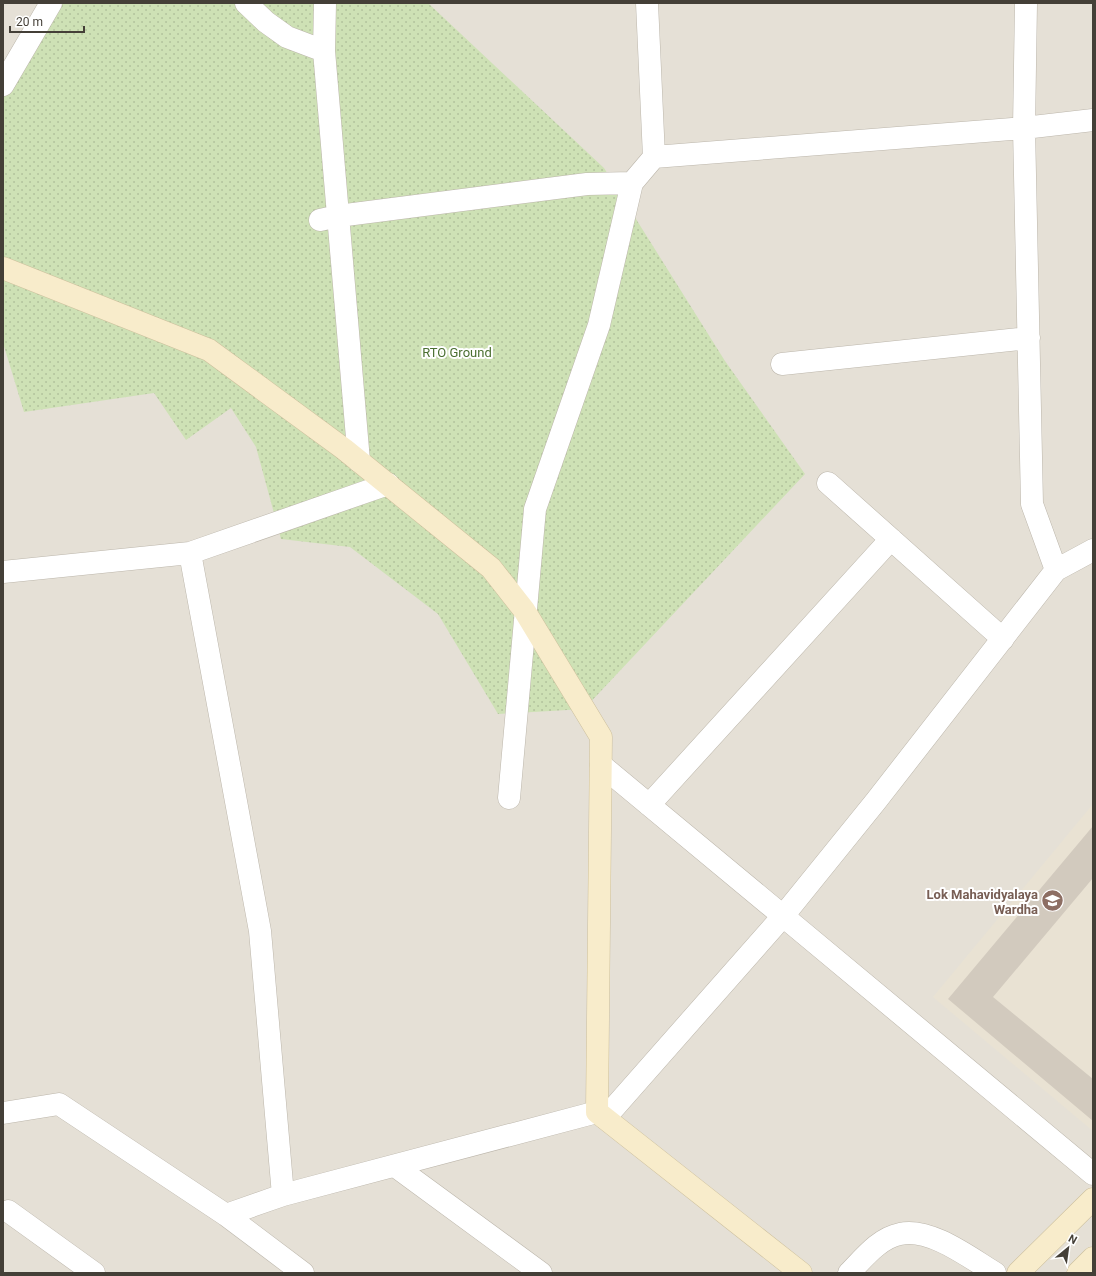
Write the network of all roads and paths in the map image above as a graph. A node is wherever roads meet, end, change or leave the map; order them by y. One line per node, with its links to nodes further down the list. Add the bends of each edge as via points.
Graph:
1 (51, 3): 7 (street)
2 (246, 3): 6 (street, via 287,37)
3 (325, 3): 6 (street)
4 (647, 3): 10 (street)
5 (1026, 3): 9 (street)
6 (324, 51): 12 (street)
7 (3, 85)
8 (1093, 120): 9 (street)
9 (1024, 128): 10 (street); 14 (street)
10 (654, 157): 11 (street)
11 (632, 183): 12 (street, via 587,184); 24 (street, via 599,325 535,509)
12 (329, 218): 16 (street)
13 (3, 268): 16 (street, via 209,350)
14 (1029, 338): 15 (street); 22 (street, via 1032,504)
15 (782, 364)
16 (360, 461): 18 (street)
17 (828, 483): 19 (street)
18 (388, 484): 21 (street); 24 (street, via 491,568)
19 (891, 539): 25 (street); 28 (street)
20 (1093, 550): 22 (street)
21 (190, 553): 23 (street); 34 (street, via 260,931)
22 (1056, 570): 25 (street)
23 (3, 572)
24 (524, 610): 26 (street, via 601,737); 27 (street)
25 (1003, 639): 29 (street)
26 (601, 765): 28 (street); 31 (street)
27 (509, 798)
28 (649, 805): 29 (street)
29 (783, 916): 31 (street); 33 (street)
30 (3, 1113): 37 (street, via 59,1104)
31 (601, 1115): 32 (street); 42 (street)
32 (395, 1166): 34 (street); 41 (street)
33 (1093, 1174)
34 (283, 1195): 37 (street)
35 (1093, 1199): 45 (street)
36 (8, 1211): 39 (street)
37 (226, 1215): 40 (street)
38 (1093, 1258): 46 (street)
39 (94, 1273)
40 (303, 1273)
41 (541, 1273)
42 (801, 1273)
43 (849, 1273): 44 (street, via 882,1242 900,1233 918,1234 942,1241)
44 (995, 1273)
45 (1018, 1273)
46 (1078, 1273)

